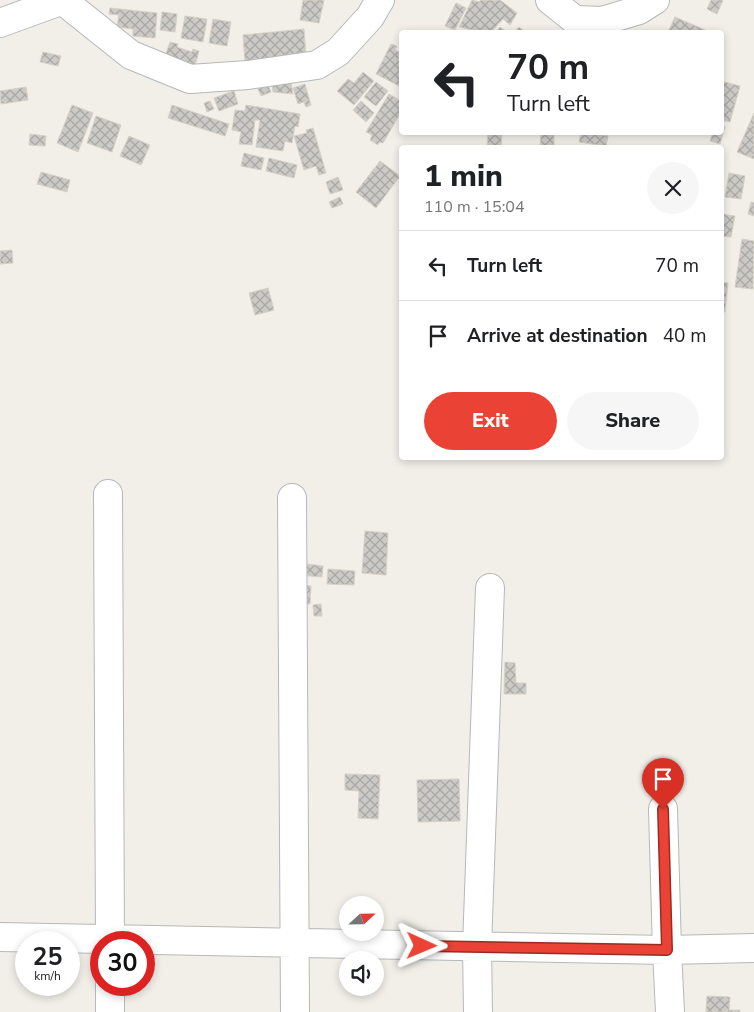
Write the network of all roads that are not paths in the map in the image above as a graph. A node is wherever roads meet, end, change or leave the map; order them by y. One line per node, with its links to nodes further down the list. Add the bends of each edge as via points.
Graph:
1 (62, 0): 2 (street, via 131,55 190,79 317,65 338,52 370,17); 5 (street)
2 (380, 0)
3 (550, 0): 4 (street, via 575,20 602,21 639,10)
4 (655, 0)
5 (0, 23)
6 (108, 494): 10 (street)
7 (292, 498): 14 (street)
8 (490, 588): 15 (street)
9 (663, 809): 17 (street)
10 (110, 931)
11 (0, 937): 12 (street)
12 (90, 940)
13 (155, 941): 14 (street)
14 (295, 943): 15 (street); 20 (street)
15 (477, 947): 17 (street); 21 (street)
16 (754, 948): 17 (street)
17 (667, 950): 22 (street)
18 (110, 996): 19 (street)
19 (110, 1012)
20 (295, 1012)
21 (478, 1012)
22 (670, 1012)

